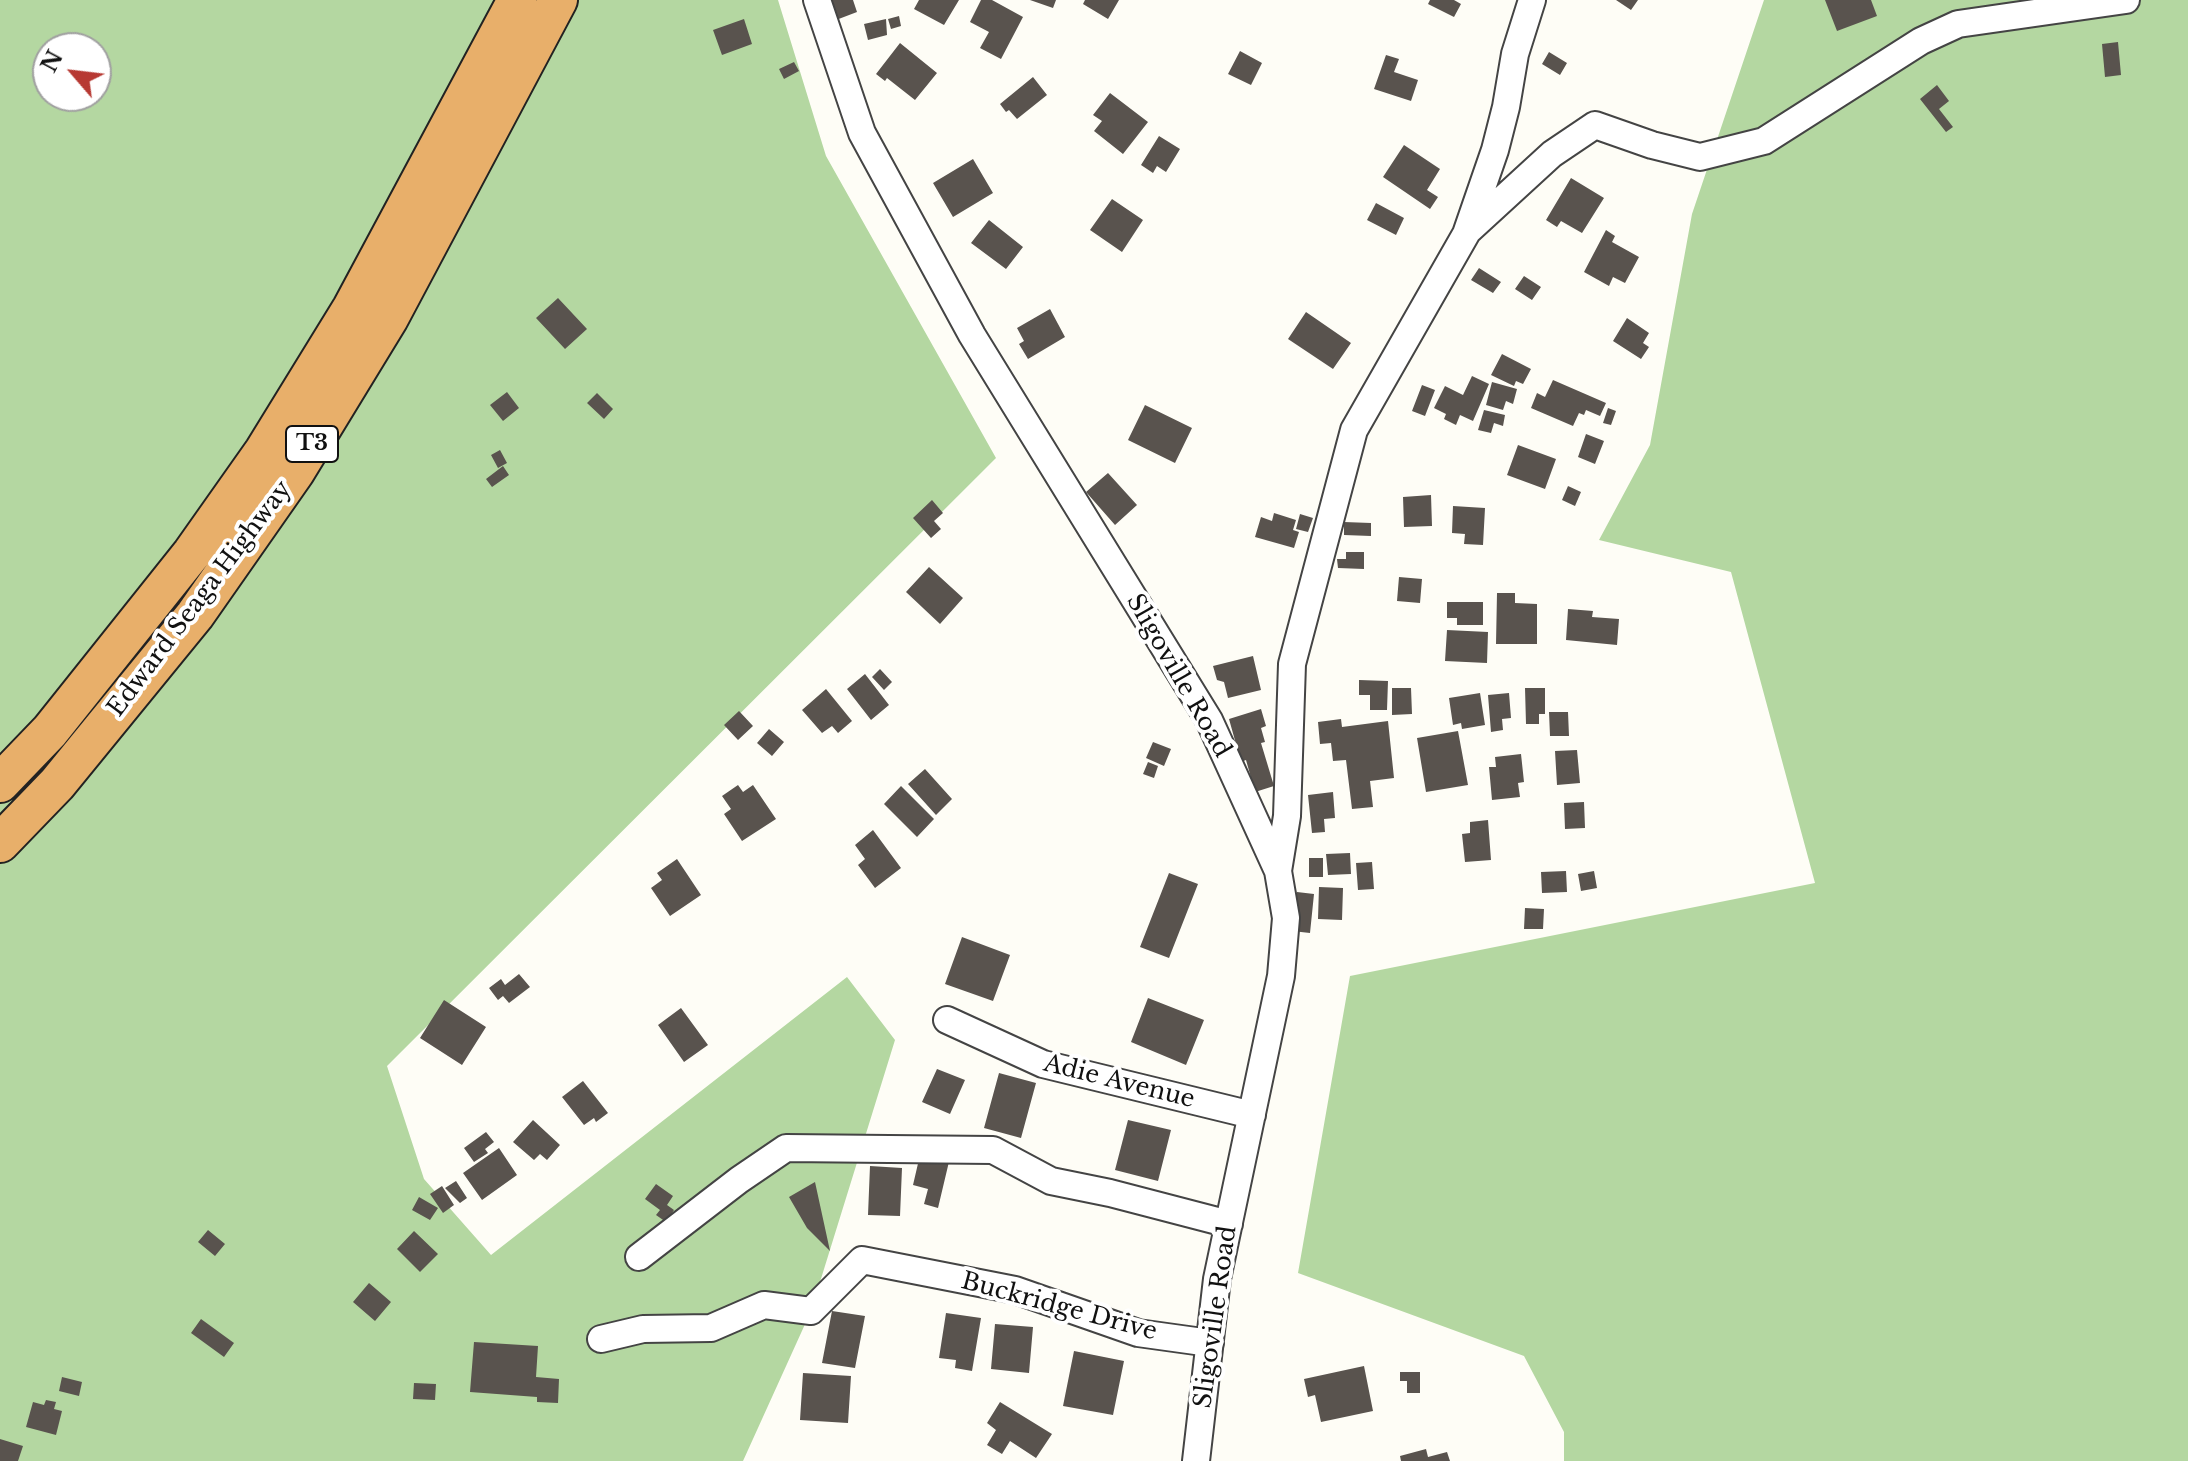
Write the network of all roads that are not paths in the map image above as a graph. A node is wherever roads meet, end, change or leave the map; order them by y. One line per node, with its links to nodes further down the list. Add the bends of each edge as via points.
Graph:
1 (517, 0): 7 (highway, Edward Seaga Highway / T3, via 352,308 264,451 192,553 50,731)
2 (558, 0): 8 (highway, Edward Seaga Highway / T3, via 389,318 295,472 195,615 57,784)
3 (817, 0): 9 (street, Sligoville Road, via 862,133 972,335 1209,720)
4 (1532, 0): 6 (street, via 1495,150)
5 (2126, 0): 6 (street, via 1958,24 1921,41 1764,141 1700,157 1595,125 1552,154)
6 (1466, 234): 9 (street, via 1354,430 1292,664 1287,816)
7 (0, 783)
8 (0, 843)
9 (1278, 871): 11 (street, Sligoville Road, via 1286,918 1281,976)
10 (947, 1020): 11 (street, Adie Avenue, via 1043,1064)
11 (1252, 1115): 12 (street, Sligoville Road)
12 (1229, 1224): 13 (street, via 1051,1181 993,1150 786,1148); 15 (street, Sligoville Road)
13 (639, 1257)
14 (601, 1339): 15 (street, Buckridge Drive, via 643,1329 711,1328 764,1305 811,1311 862,1260 1015,1290 1138,1333)
15 (1210, 1343): 16 (street, Sligoville Road)
16 (1196, 1461)

